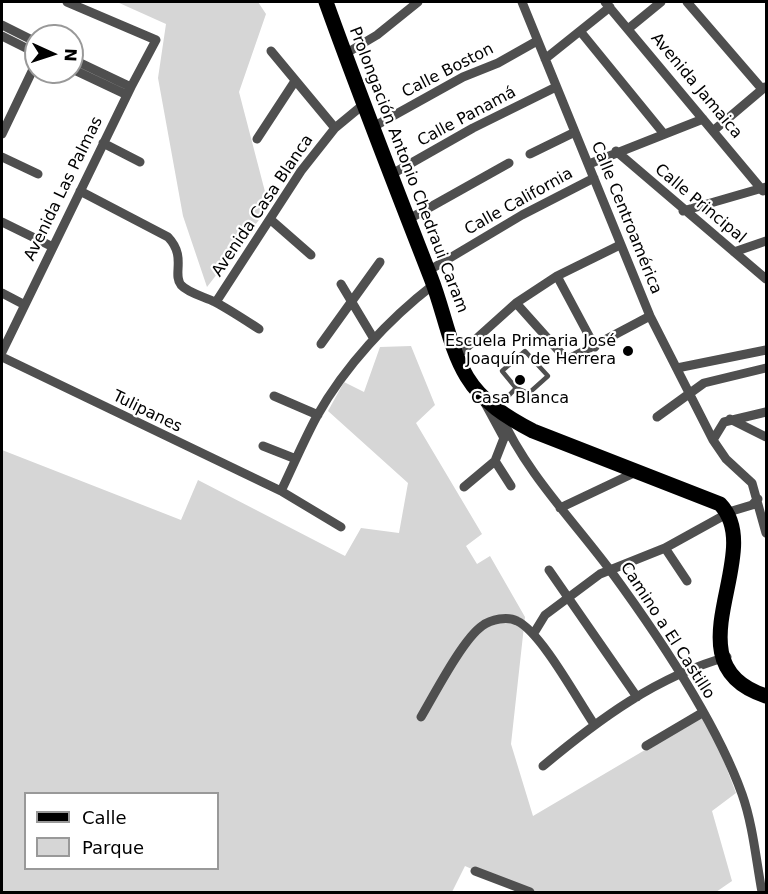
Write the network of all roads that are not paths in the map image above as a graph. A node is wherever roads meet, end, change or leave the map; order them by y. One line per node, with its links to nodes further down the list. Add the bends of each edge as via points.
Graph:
1 (67, 2): 24 (street, Avenida Las Palmas, via 156,40)
2 (326, 2): 16 (main road, Prolongación Antonio Chedraui Caram)
3 (418, 2): 16 (street, via 377,35)
4 (661, 2): 9 (street)
5 (687, 2): 23 (street)
6 (526, 4): 13 (street, Calle Centroamérica)
7 (608, 4): 9 (street, Avenida Jamaica); 10 (street)
8 (2, 25): 12 (street)
9 (628, 29): 26 (street, Avenida Jamaica)
10 (580, 31): 17 (street); 32 (street)
11 (2, 36): 14 (street)
12 (24, 36)
13 (537, 41): 17 (street, Calle Centroamérica); 27 (street, Calle Boston)
14 (24, 47)
15 (271, 51): 20 (street)
16 (345, 54): 25 (main road, Prolongación Antonio Chedraui Caram)
17 (545, 60): 22 (street, Calle Centroamérica)
18 (84, 66): 24 (street)
19 (84, 74): 24 (street)
20 (295, 81): 28 (street); 33 (street)
21 (26, 84): 31 (street)
22 (556, 87): 30 (street, Calle Centroamérica); 42 (street, Calle Panamá)
23 (764, 87): 29 (street)
24 (129, 91): 34 (street, Avenida Las Palmas)
25 (364, 104): 27 (main road, Prolongación Antonio Chedraui Caram); 28 (street, Avenida Casa Blanca)
26 (703, 119): 29 (street, Avenida Jamaica); 32 (street)
27 (373, 127): 42 (main road, Prolongación Antonio Chedraui Caram)
28 (335, 128): 48 (street, Avenida Casa Blanca, via 301,171)
29 (713, 131): 44 (street, Avenida Jamaica)
30 (575, 132): 36 (street); 40 (street, Calle Centroamérica)
31 (2, 134)
32 (664, 134): 35 (street)
33 (258, 139)
34 (104, 143): 38 (street); 45 (street, Avenida Las Palmas)
35 (616, 151): 40 (street); 46 (street, Calle Principal)
36 (530, 153)
37 (2, 157): 41 (street)
38 (140, 162)
39 (509, 163): 47 (street)
40 (589, 164): 43 (street, Calle Centroamérica)
41 (38, 174)
42 (392, 174): 47 (main road, Prolongación Antonio Chedraui Caram)
43 (594, 178): 51 (street, Calle Centroamérica); 57 (street, Calle California, via 522,215)
44 (765, 189): 46 (street)
45 (80, 191): 52 (street, Avenida Las Palmas); 62 (street, via 168,237 177,247 178,279 182,286)
46 (683, 211): 53 (street, Calle Principal)
47 (409, 219): 57 (main road, Prolongación Antonio Chedraui Caram)
48 (271, 220): 54 (street); 62 (street, Avenida Casa Blanca)
49 (2, 222): 52 (street)
50 (766, 241): 53 (street)
51 (620, 245): 56 (street); 65 (street, Calle Centroamérica)
52 (53, 247): 64 (street, Avenida Las Palmas)
53 (734, 252): 58 (street, Calle Principal)
54 (311, 255)
55 (381, 262): 61 (street)
56 (557, 276): 63 (street); 69 (street)
57 (431, 278): 67 (street, Calle California); 72 (main road, Prolongación Antonio Chedraui Caram)
58 (766, 279)
59 (341, 284): 61 (street)
60 (2, 293): 64 (street)
61 (352, 300): 67 (street); 68 (street)
62 (216, 302): 66 (street)
63 (516, 303): 69 (street, via 567,360); 72 (street)
64 (23, 304): 71 (street, Avenida Las Palmas)
65 (650, 316): 69 (street); 73 (street, Calle Centroamérica)
66 (260, 328)
67 (374, 339): 81 (street, Calle California)
68 (321, 344)
69 (595, 347)
70 (766, 350): 73 (street)
71 (2, 354): 93 (street, Tulipanes)
72 (457, 356): 78 (main road, Prolongación Antonio Chedraui Caram)
73 (677, 368): 76 (street, Calle Centroamérica)
74 (766, 368): 76 (street, via 704,383)
75 (516, 388): 75 (lane, via 529,393 548,376 525,351 502,372); 79 (lane)
76 (691, 392): 82 (street); 86 (street, Calle Centroamérica)
77 (274, 396): 81 (street)
78 (481, 396): 79 (main road, Prolongación Antonio Chedraui Caram); 84 (street, Camino a El Castillo)
79 (498, 409): 84 (street, Camino a El Castillo); 90 (main road, Prolongación Antonio Chedraui Caram, via 533,431)
80 (766, 412): 83 (street)
81 (318, 415): 88 (street, Calle California)
82 (657, 417)
83 (730, 419): 85 (street); 86 (street)
84 (506, 436): 89 (street); 95 (street, Camino a El Castillo)
85 (766, 437)
86 (713, 440): 94 (street, Calle Centroamérica, via 726,459 752,483)
87 (263, 446): 88 (street)
88 (296, 459): 93 (street, Calle California)
89 (495, 461): 91 (street); 92 (street)
90 (639, 471): 95 (street); 96 (main road, Prolongación Antonio Chedraui Caram)
91 (511, 486)
92 (464, 487)
93 (281, 491): 98 (street, Tulipanes)
94 (758, 499): 96 (street); 97 (street, Calle Centroamérica)
95 (560, 508): 102 (street, Camino a El Castillo)
96 (732, 511): 100 (street); 106 (main road, via 746,534 747,549 727,633)
97 (766, 520): 99 (street, Calle Centroamérica)
98 (341, 527)
99 (766, 533)
100 (665, 548): 102 (street); 103 (street)
101 (549, 570): 104 (street)
102 (610, 571): 104 (street); 107 (street, Camino a El Castillo)
103 (687, 581)
104 (569, 597): 105 (street, via 545,615); 109 (street)
105 (534, 633): 111 (street, via 516,620 501,619 482,626 455,660); 112 (street)
106 (727, 657): 107 (street); 108 (main road, via 742,684)
107 (679, 672): 109 (street); 110 (street, Camino a El Castillo)
108 (766, 696)
109 (637, 698): 112 (street)
110 (702, 713): 113 (street); 117 (street, Camino a El Castillo, via 742,792)
111 (421, 717)
112 (594, 724): 114 (street)
113 (646, 746)
114 (543, 766)
115 (475, 871): 116 (street)
116 (526, 892)
117 (762, 892)

